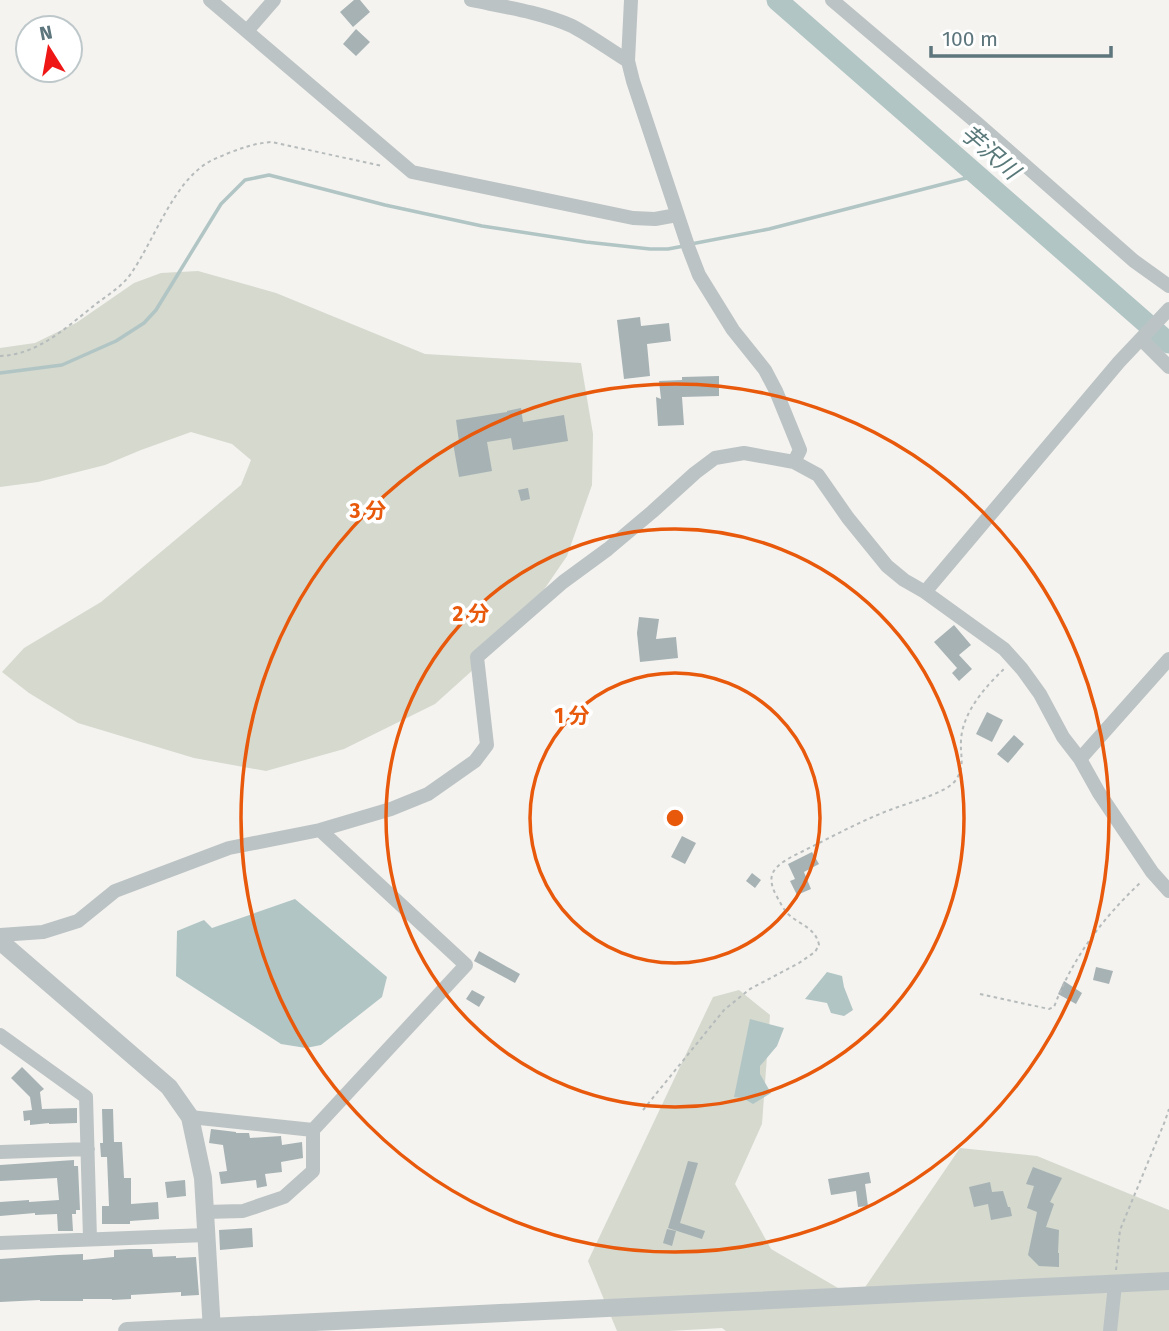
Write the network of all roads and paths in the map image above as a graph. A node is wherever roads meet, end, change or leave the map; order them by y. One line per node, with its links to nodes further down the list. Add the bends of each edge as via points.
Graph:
1 (210, 0): 6 (street)
2 (274, 0): 6 (street)
3 (471, 0): 7 (street, via 557,20)
4 (631, 0): 7 (street)
5 (832, 0): 10 (street, via 1134,261)
6 (247, 31): 9 (street, via 412,172 633,218)
7 (628, 61): 9 (street)
8 (387, 167): 13 (path, via 272,142 243,147 206,163 175,197 121,286 65,331 25,352)
9 (678, 216): 15 (street, via 699,275 776,391 800,450)
10 (1169, 286)
11 (1169, 309): 12 (street)
12 (1144, 336): 14 (street); 16 (street)
13 (0, 356)
14 (1169, 367)
15 (794, 462): 16 (street, via 818,475 887,566); 20 (street, via 744,453 715,458 695,473 477,657 487,745 475,761 428,794)
16 (925, 592): 17 (street)
17 (1013, 659): 19 (street); 27 (path, via 974,703 961,742 961,769 952,785 875,816 782,862 773,871 773,888 788,915 815,934 815,952 750,989 724,1010)
18 (1169, 659): 19 (street)
19 (1080, 759): 21 (street)
20 (320, 830): 23 (street, via 229,848 115,891 78,921); 29 (street, via 466,965)
21 (1152, 872): 22 (street); 24 (path, via 1115,907 1079,954 1054,1007)
22 (1169, 891)
23 (0, 938): 28 (street, via 169,1087)
24 (980, 994)
25 (0, 1035): 30 (street, via 86,1097)
26 (1169, 1108): 37 (path, via 1120,1230)
27 (643, 1110)
28 (190, 1117): 29 (street); 32 (street, via 203,1178)
29 (313, 1130): 32 (street, via 313,1171 284,1197 243,1211)
30 (88, 1149): 31 (street); 34 (street)
31 (0, 1152)
32 (204, 1212): 33 (street)
33 (206, 1235): 34 (street); 38 (street)
34 (90, 1239): 35 (street)
35 (0, 1243)
36 (1169, 1281): 37 (street)
37 (1115, 1284): 38 (street); 40 (street)
38 (212, 1329): 39 (street)
39 (127, 1331)
40 (1110, 1331)

